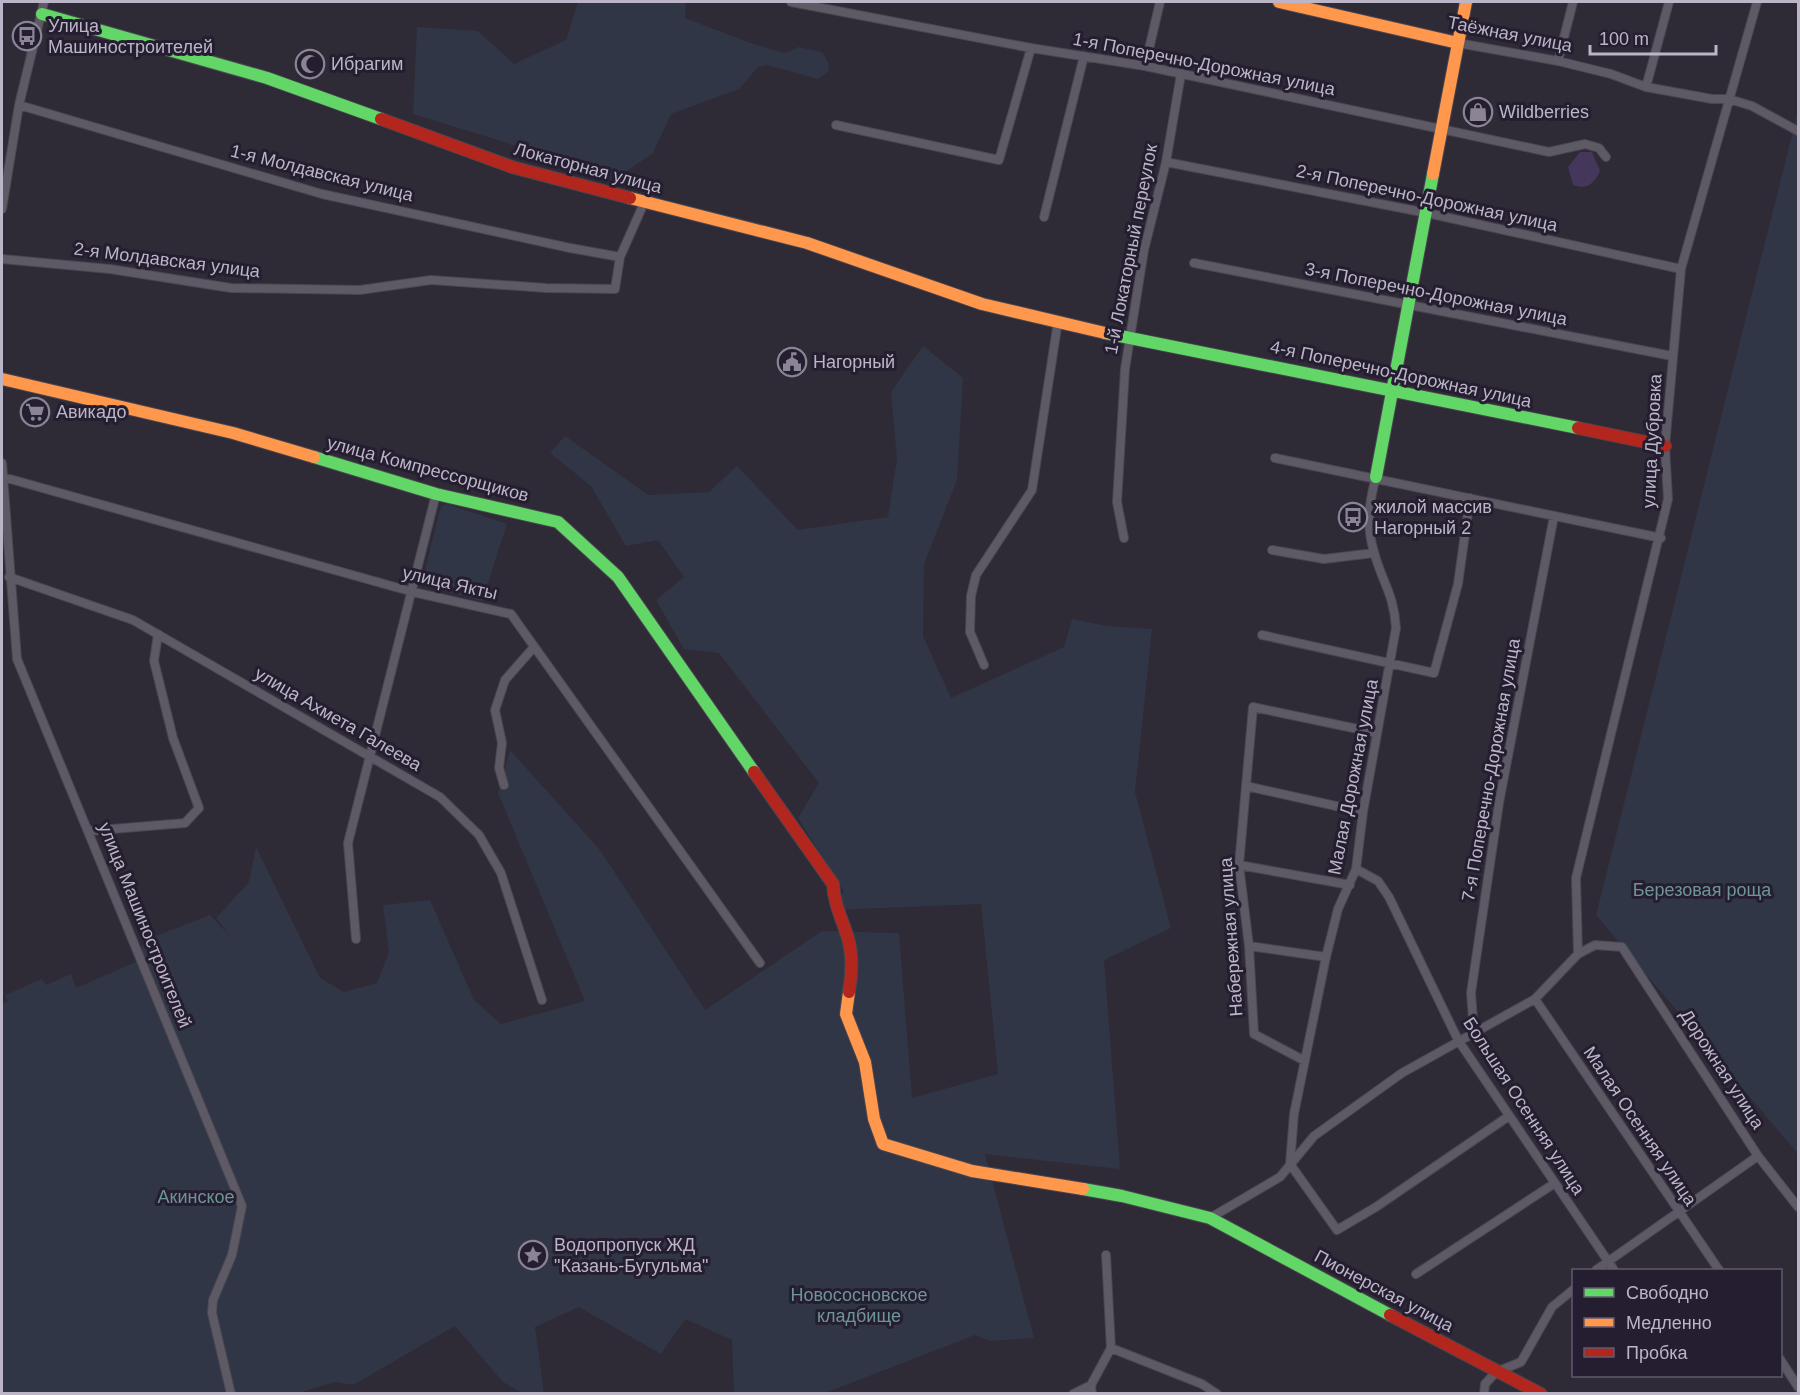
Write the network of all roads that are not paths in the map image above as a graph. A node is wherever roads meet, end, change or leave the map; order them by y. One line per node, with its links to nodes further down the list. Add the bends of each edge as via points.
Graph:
1 (790, 2): 10 (street, 1-я Поперечно-Дорожная улица)
2 (1160, 2): 13 (street)
3 (1279, 2): 9 (street, Таёжная улица)
4 (1466, 2): 9 (street)
5 (1573, 2): 12 (street)
6 (1669, 2): 15 (street)
7 (1758, 2): 16 (street, улица Дубровка)
8 (43, 8): 17 (street); 23 (street, Локаторная улица, via 267,78 512,167)
9 (1458, 43): 12 (street, Таёжная улица); 19 (street)
10 (1031, 48): 11 (street, 1-я Поперечно-Дорожная улица); 18 (street, via 999,160)
11 (1084, 56): 13 (street, 1-я Поперечно-Дорожная улица); 26 (street)
12 (1558, 61): 15 (street, Таёжная улица)
13 (1145, 66): 14 (street, 1-я Поперечно-Дорожная улица)
14 (1181, 74): 19 (street, 1-я Поперечно-Дорожная улица); 22 (street, 1-й Локаторный переулок)
15 (1646, 87): 16 (street, Таёжная улица)
16 (1729, 99): 20 (street, Таёжная улица, via 1752,106); 30 (street, улица Дубровка)
17 (19, 105): 24 (street); 27 (street, 1-я Молдавская улица, via 322,194)
18 (836, 125)
19 (1443, 128): 21 (street, 1-я Поперечно-Дорожная улица, via 1550,152 1585,144 1599,148); 25 (street)
20 (1798, 130)
21 (1606, 157)
22 (1166, 162): 25 (street, 2-я Поперечно-Дорожная улица); 33 (street, 1-й Локаторный переулок, via 1144,250)
23 (644, 203): 27 (street); 32 (street, Локаторная улица, via 807,243 982,304)
24 (2, 209)
25 (1427, 213): 30 (street, 2-я Поперечно-Дорожная улица); 31 (street)
26 (1044, 218)
27 (620, 256): 28 (street, 2-я Молдавская улица, via 615,289 431,280 360,290 231,288 110,269)
28 (2, 259)
29 (1194, 263): 31 (street, 3-я Поперечно-Дорожная улица)
30 (1681, 269): 34 (street, улица Дубровка)
31 (1409, 306): 34 (street, 3-я Поперечно-Дорожная улица); 36 (street)
32 (1058, 321): 33 (street, Локаторная улица); 55 (street, via 1032,490 976,575 971,596 970,632)
33 (1129, 339): 36 (street, 4-я Поперечно-Дорожная улица); 45 (street, 1-й Локаторный переулок, via 1117,502)
34 (1672, 356): 37 (street, улица Дубровка)
35 (2, 379): 42 (street, улица Компрессорщиков, via 233,433)
36 (1394, 391): 37 (street, 4-я Поперечно-Дорожная улица); 41 (street)
37 (1665, 446): 46 (street, улица Дубровка, via 1668,499)
38 (1275, 458): 41 (street)
39 (2, 462): 40 (street, улица Машиностроителей)
40 (3, 477): 49 (street, улица Машиностроителей); 50 (street, улица Якты)
41 (1376, 477): 43 (street); 48 (street, Малая Дорожная улица, via 1369,507)
42 (436, 494): 50 (street); 81 (street, улица Компрессорщиков, via 558,522 618,577 833,884 834,902 848,937 852,970 846,1014 865,1062 874,1119 884,1144 972,1171 1122,1196)
43 (1470, 498): 44 (street); 54 (street, via 1458,584 1434,673)
44 (1554, 516): 46 (street); 72 (street, 7-я Поперечно-Дорожная улица, via 1499,803 1471,993)
45 (1124, 538)
46 (1660, 538): 67 (street, улица Дубровка, via 1576,878)
47 (1272, 550): 48 (street, via 1324,559)
48 (1374, 553): 54 (street, Малая Дорожная улица, via 1394,603)
49 (9, 577): 51 (street, улица Ахмета Галеева, via 133,620); 61 (street, улица Машиностроителей, via 17,659)
50 (413, 592): 53 (street, улица Якты, via 510,614); 57 (street)
51 (158, 634): 57 (street, улица Ахмета Галеева); 61 (street, via 154,661 173,738 199,808 185,823)
52 (1262, 635): 54 (street)
53 (534, 647): 58 (street, via 505,680 495,710 502,743 499,768); 69 (street, улица Якты)
54 (1392, 664): 56 (street, Малая Дорожная улица)
55 (984, 665)
56 (1377, 733): 59 (street, Набережная улица, via 1252,707); 60 (street, Малая Дорожная улица)
57 (370, 756): 65 (street, via 348,843); 71 (street, улица Ахмета Галеева, via 440,797 479,835 501,873)
58 (504, 785)
59 (1246, 786): 60 (street); 62 (street, Набережная улица)
60 (1363, 812): 63 (street, Малая Дорожная улица)
61 (88, 831): 94 (street, улица Машиностроителей, via 242,1206 232,1255 213,1300 212,1313)
62 (1239, 865): 64 (street); 66 (street, Набережная улица)
63 (1356, 869): 64 (street, Малая Дорожная улица); 73 (street, Большая Осенняя улица, via 1378,881 1389,897)
64 (1350, 885): 68 (street, Малая Дорожная улица, via 1338,909)
65 (356, 939)
66 (1249, 946): 68 (street); 74 (street, Набережная улица, via 1254,1034)
67 (1578, 954): 70 (street); 76 (street, Дорожная улица, via 1595,945 1622,947)
68 (1326, 957): 74 (street, Малая Дорожная улица)
69 (759, 963)
70 (1535, 999): 72 (street); 80 (street, Малая Осенняя улица)
71 (542, 1000)
72 (1474, 1032): 73 (street)
73 (1458, 1040): 75 (street, Большая Осенняя улица); 77 (street, via 1402,1073 1314,1136)
74 (1305, 1061): 77 (street, Малая Дорожная улица, via 1294,1114)
75 (1509, 1116): 77 (street, via 1337,1230); 78 (street, Большая Осенняя улица)
76 (1758, 1156): 79 (street, Дорожная улица); 80 (street)
77 (1290, 1164): 81 (street, via 1280,1177)
78 (1555, 1183): 83 (street, Большая Осенняя улица); 87 (street)
79 (1798, 1207)
80 (1679, 1213): 83 (street); 86 (street, Малая Осенняя улица)
81 (1210, 1218): 91 (street, Пионерская улица)
82 (1106, 1255): 89 (street)
83 (1607, 1261): 84 (street); 85 (street, Большая Осенняя улица)
84 (1597, 1269)
85 (1613, 1269)
86 (1718, 1269)
87 (1416, 1274)
88 (1572, 1291): 91 (street, via 1552,1306 1521,1362)
89 (1111, 1348): 93 (street); 96 (street, via 1202,1384)
90 (1782, 1362): 92 (street)
91 (1496, 1372): 97 (street, via 1485,1384); 98 (street, Пионерская улица)
92 (1798, 1387)
93 (1092, 1389): 95 (street)
94 (231, 1394)
95 (1073, 1394)
96 (1217, 1394)
97 (1484, 1394)
98 (1541, 1394)

